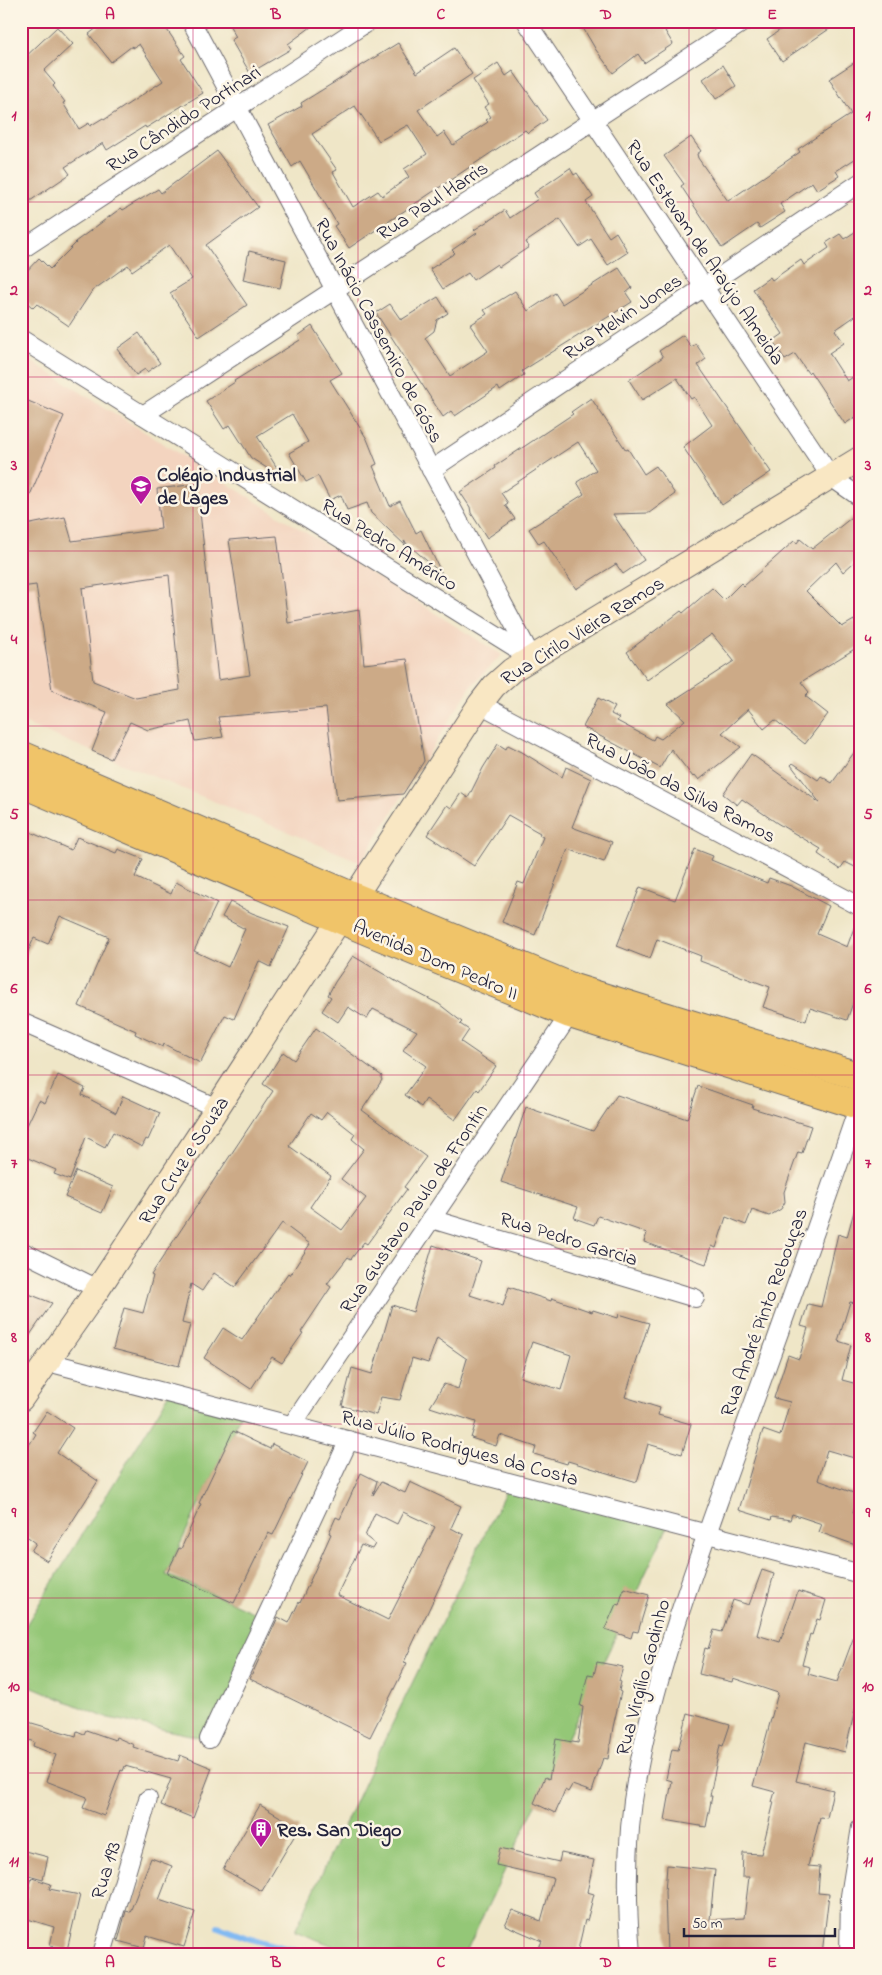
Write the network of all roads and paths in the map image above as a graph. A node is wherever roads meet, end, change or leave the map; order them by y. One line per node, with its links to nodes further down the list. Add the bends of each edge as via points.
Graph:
1 (191, 21): 5 (street, Rua Inácio Cassemiro de Góss)
2 (369, 21): 5 (street, Rua Cândido Portinari)
3 (526, 21): 6 (street, Rua Estevam de Araújo Almeida)
4 (744, 21): 6 (street, Rua Paul Harris)
5 (237, 108): 8 (street, Rua Cândido Portinari); 10 (street, Rua Inácio Cassemiro de Góss)
6 (593, 121): 9 (street, Rua Estevam de Araújo Almeida); 10 (street, Rua Paul Harris)
7 (861, 182): 9 (street, Rua Melvin Jones)
8 (21, 250)
9 (704, 287): 14 (street, Rua Melvin Jones); 15 (street, Rua Estevam de Araújo Almeida)
10 (335, 290): 12 (street, Rua Paul Harris); 14 (street, Rua Inácio Cassemiro de Góss)
11 (21, 339): 12 (street, Rua Pedro Américo)
12 (143, 415): 17 (street, Rua Pedro Américo)
13 (861, 458): 15 (main road, Rua Cirilo Vieira Ramos)
14 (431, 470): 17 (street, Rua Inácio Cassemiro de Góss)
15 (832, 477): 16 (street, Rua Estevam de Araújo Almeida); 17 (main road, Rua Cirilo Vieira Ramos)
16 (861, 498)
17 (532, 658): 18 (main road, Rua Cirilo Vieira Ramos, via 512,670)
18 (480, 704): 21 (main road, Rua Cirilo Vieira Ramos); 22 (street, Rua João da Silva Ramos)
19 (21, 755): 21 (main road, Avenida Dom Pedro II)
20 (21, 783): 23 (main road, Avenida Dom Pedro II)
21 (354, 897): 23 (main road, Rua Cruz e Souza); 26 (main road, Avenida Dom Pedro II, via 574,988)
22 (861, 907)
23 (339, 919): 24 (main road, Avenida Dom Pedro II); 28 (main road, Rua Cruz e Souza)
24 (570, 1014): 27 (main road, Avenida Dom Pedro II); 29 (street, Rua Gustavo Paulo de Frontin)
25 (21, 1022): 28 (street)
26 (861, 1077)
27 (860, 1106): 37 (street, Rua André Pinto Rebouças)
28 (217, 1108): 31 (main road, Rua Cruz e Souza)
29 (431, 1219): 32 (street, Rua Pedro Garcia); 35 (street, Rua Gustavo Paulo de Frontin)
30 (21, 1251): 31 (street)
31 (98, 1289): 33 (main road, Rua Cruz e Souza)
32 (694, 1298)
33 (48, 1362): 34 (main road, Rua Cruz e Souza); 35 (street, Rua Júlio Rodrigues da Costa)
34 (21, 1399)
35 (292, 1425): 36 (street, Rua Júlio Rodrigues da Costa)
36 (349, 1440): 37 (street, Rua Júlio Rodrigues da Costa); 39 (street)
37 (708, 1534): 38 (street, Rua Júlio Rodrigues da Costa); 43 (street, Rua Virgílio Godinho, via 671,1641 636,1778 629,1840)
38 (861, 1574)
39 (209, 1739)
40 (148, 1799): 42 (street, Rua 193)
41 (861, 1827): 44 (street, via 850,1896)
42 (102, 1954)
43 (631, 1954)
44 (850, 1954)

